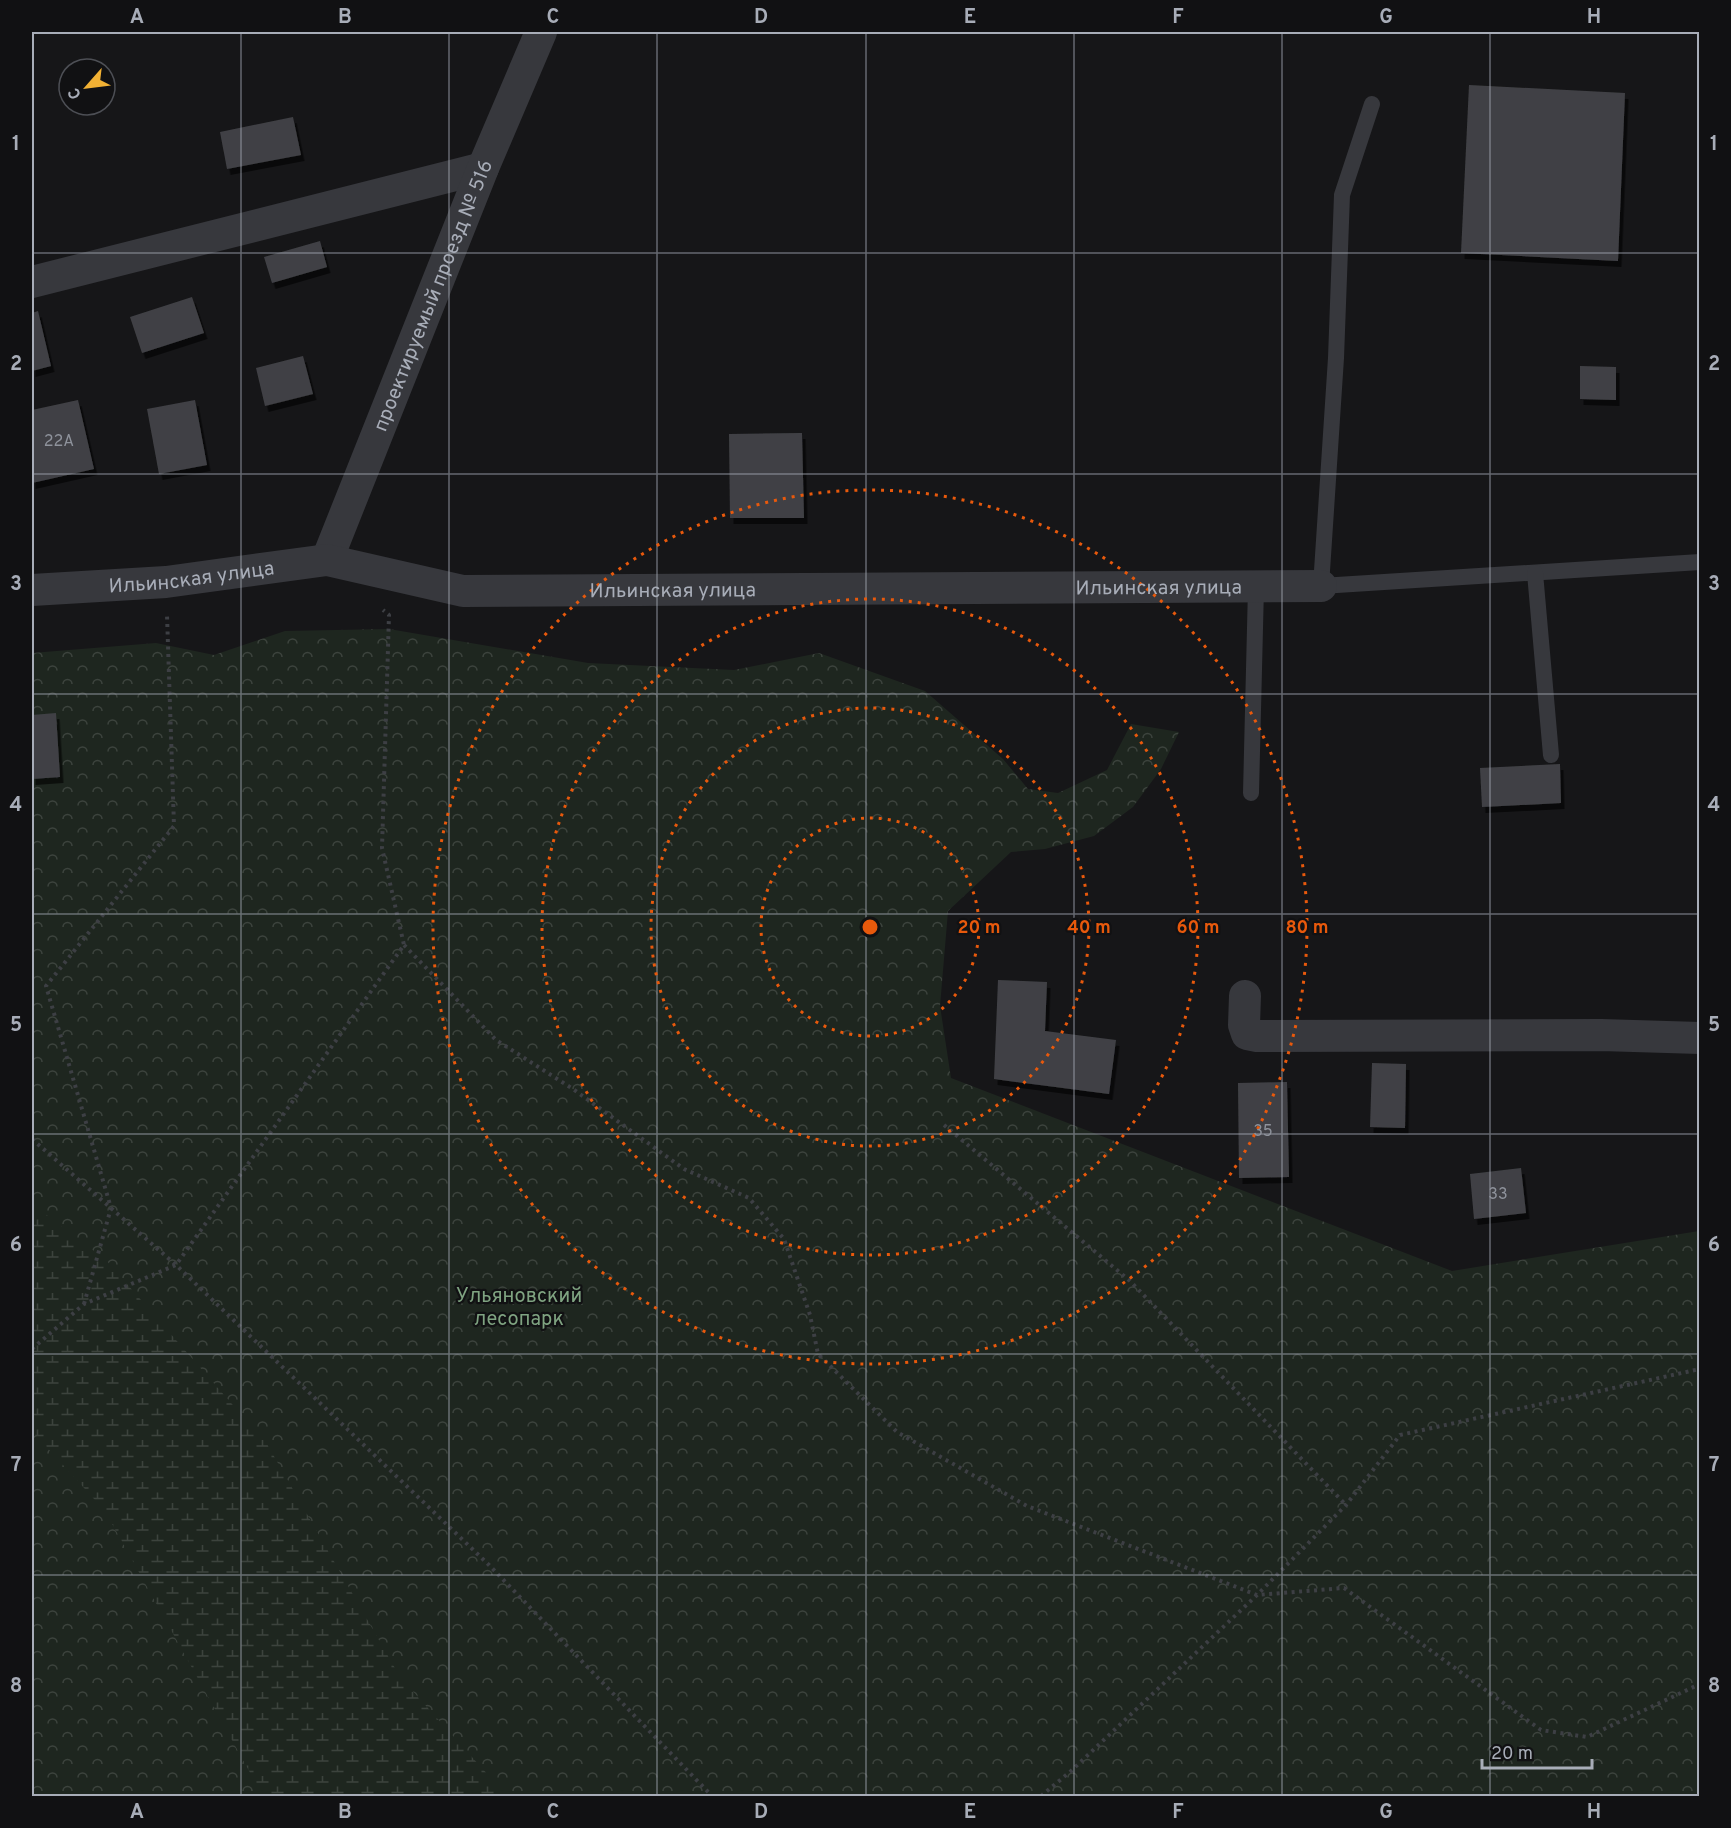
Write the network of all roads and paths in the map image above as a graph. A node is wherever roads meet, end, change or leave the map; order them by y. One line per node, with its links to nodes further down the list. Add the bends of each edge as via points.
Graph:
1 (542, 32): 3 (street, проектируемый проезд № 516)
2 (1372, 104): 9 (lane, via 1342,195)
3 (483, 168): 4 (street); 5 (street, проектируемый проезд № 516)
4 (32, 282)
5 (327, 560): 8 (street, Ильинская улица); 10 (street, Ильинская улица, via 464,591)
6 (1700, 562): 7 (lane)
7 (1535, 573): 9 (lane); 13 (lane)
8 (166, 582): 11 (street, Ильинская улица); 20 (path, via 174,826 46,986)
9 (1321, 586): 10 (street, Ильинская улица)
10 (1256, 587): 14 (lane)
11 (32, 590)
12 (380, 608): 15 (path, via 389,615 382,848)
13 (1551, 755)
14 (1251, 793)
15 (404, 945): 21 (path); 26 (path, via 496,1040 573,1089 684,1169 749,1198 784,1239 810,1314 818,1354 897,1432 1027,1506)
16 (1245, 996): 17 (street, via 1244,1025 1247,1034 1257,1036)
17 (1700, 1038)
18 (944, 1125): 25 (path, via 1130,1281)
19 (32, 1139): 20 (path)
20 (111, 1208): 21 (path); 22 (path)
21 (176, 1265): 22 (path); 28 (path, via 489,1565)
22 (84, 1304): 23 (path)
23 (32, 1349)
24 (1700, 1369): 25 (path, via 1400,1435)
25 (1346, 1504): 26 (path)
26 (1257, 1595): 27 (path, via 1344,1588 1541,1730 1587,1737); 29 (path)
27 (1700, 1684)
28 (712, 1797)
29 (1041, 1797)

